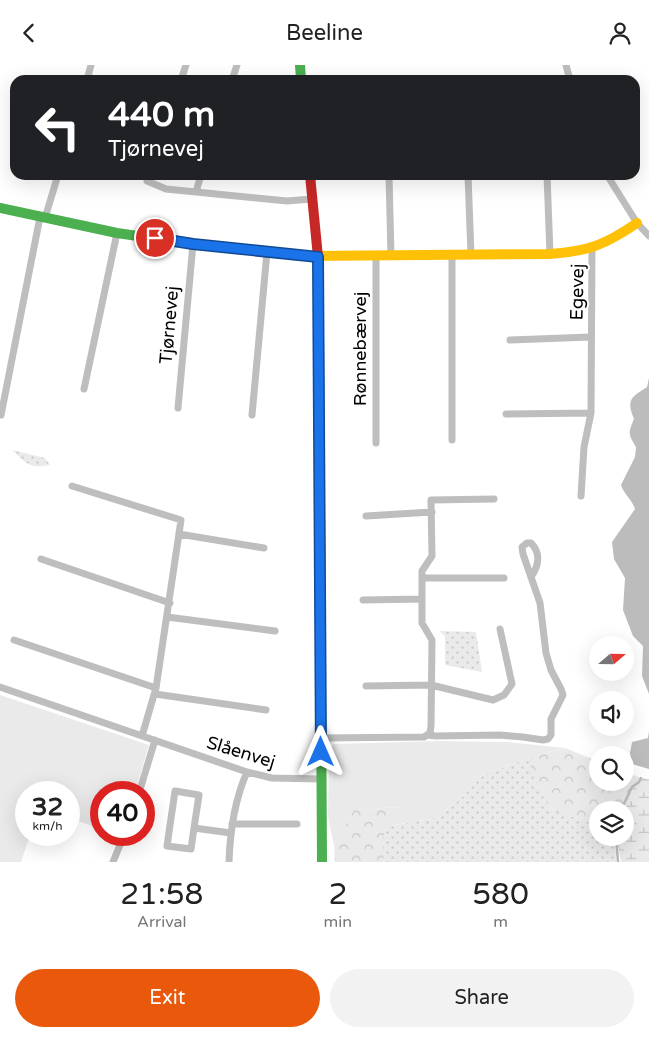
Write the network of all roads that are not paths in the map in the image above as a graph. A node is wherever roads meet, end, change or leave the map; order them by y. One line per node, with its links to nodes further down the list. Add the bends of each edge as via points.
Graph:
1 (56, 180): 12 (street)
2 (147, 180): 9 (street, via 166,189)
3 (200, 180): 9 (street)
4 (310, 180): 10 (street)
5 (389, 180): 21 (street)
6 (468, 180): 22 (street)
7 (547, 180): 19 (street)
8 (610, 180): 13 (street)
9 (196, 192): 10 (street, via 287,201)
10 (312, 199): 24 (street)
11 (0, 208): 12 (street)
12 (42, 217): 14 (street); 30 (street)
13 (637, 223): 15 (street); 17 (street)
14 (117, 233): 16 (street); 27 (street)
15 (649, 236)
16 (193, 244): 18 (street); 28 (street, Tjørnevej)
17 (592, 248): 19 (street); 25 (street, Egevej)
18 (267, 252): 24 (street); 31 (street)
19 (550, 254): 22 (street)
20 (376, 255): 21 (street); 24 (street); 34 (street, Rønnebærvej)
21 (391, 255): 23 (street)
22 (471, 255): 23 (street)
23 (452, 256): 33 (street)
24 (318, 257): 60 (street)
25 (591, 337): 26 (street, Egevej); 29 (street, Egevej)
26 (510, 340)
27 (84, 389)
28 (178, 408)
29 (591, 413): 32 (street); 36 (street, Egevej, via 584,447)
30 (1, 415)
31 (252, 415)
32 (506, 415)
33 (452, 440)
34 (376, 443)
35 (72, 485): 40 (street, via 181,520)
36 (581, 496)
37 (494, 499): 38 (street, via 432,500)
38 (432, 512): 39 (street); 44 (street, via 432,556 422,571)
39 (366, 515)
40 (179, 535): 41 (street); 48 (street)
41 (264, 548)
42 (41, 559): 48 (street)
43 (531, 577): 58 (street, via 540,603 550,670 563,695 551,719 551,735 543,740 500,735)
44 (422, 578): 45 (street); 46 (street)
45 (504, 578)
46 (422, 599): 47 (street); 53 (street, via 422,623 432,640)
47 (362, 600)
48 (170, 603): 49 (street)
49 (167, 617): 51 (street); 56 (street)
50 (500, 629): 53 (street, via 512,684 504,695 493,700)
51 (275, 631)
52 (14, 640): 56 (street)
53 (431, 685): 54 (street); 58 (street)
54 (366, 686)
55 (0, 687): 59 (street, Slåenvej)
56 (155, 691): 57 (street); 59 (street)
57 (266, 710)
58 (428, 735): 60 (street)
59 (142, 736): 61 (street, Slåenvej)
60 (321, 738): 63 (street)
61 (155, 740): 62 (street, Slåenvej); 64 (street)
62 (247, 771): 63 (street, Slåenvej, via 272,778); 65 (street)
63 (321, 779): 72 (street)
64 (143, 781)
65 (232, 824): 66 (street); 68 (street)
66 (297, 824)
67 (194, 828): 67 (street, via 199,795 175,791 167,846 191,849); 68 (street)
68 (231, 833): 71 (street)
69 (119, 846): 70 (street)
70 (112, 862)
71 (229, 862)
72 (322, 862)

